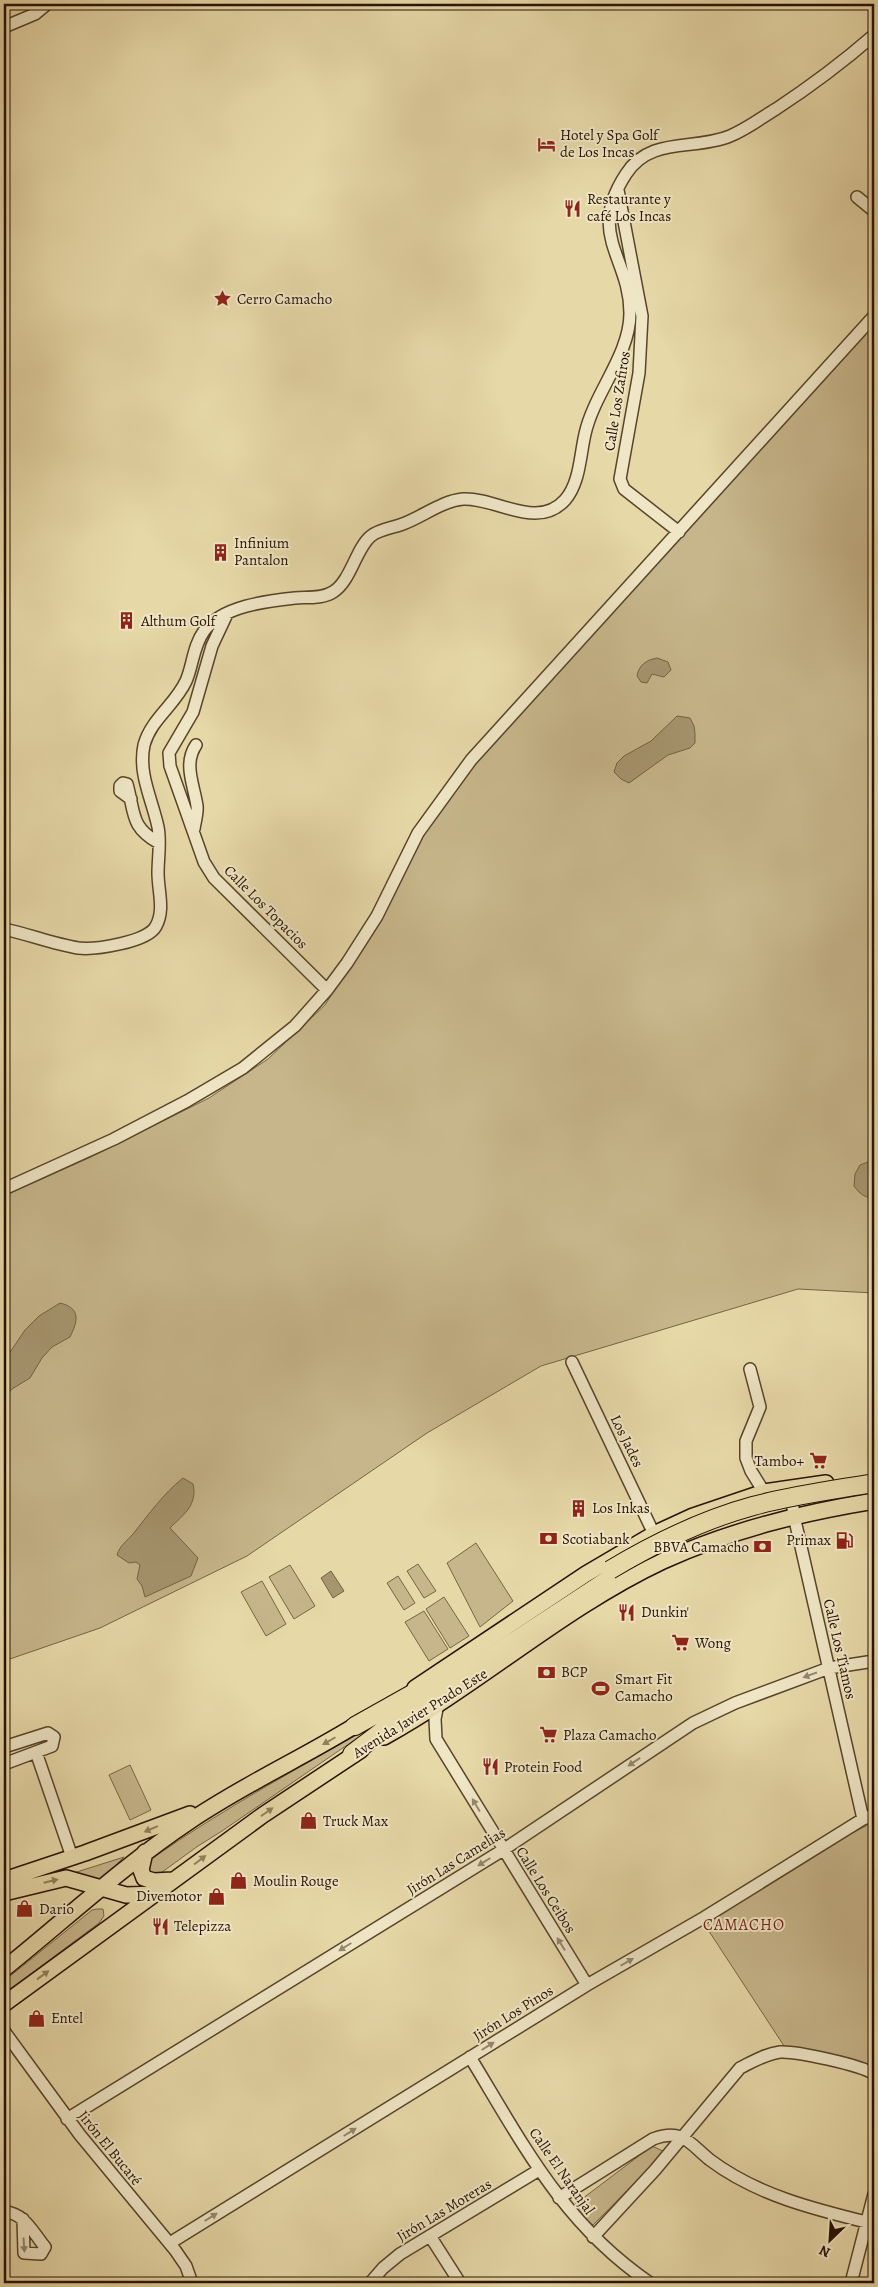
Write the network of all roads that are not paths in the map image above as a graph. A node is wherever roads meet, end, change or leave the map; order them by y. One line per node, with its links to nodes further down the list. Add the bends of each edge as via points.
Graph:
1 (47, 4): 2 (street, via 35,14)
2 (4, 27)
3 (874, 35): 4 (street, via 843,62 747,128 726,138 664,146 642,157 626,172)
4 (618, 190): 8 (street, Calle Los Zafiros, via 642,316 639,373 620,480 624,489); 9 (street, via 612,200 610,241 628,295 628,332 596,399 576,478 562,504 548,511 525,512 476,500 449,502 370,536 337,591 325,596 245,606)
5 (857, 197): 6 (street)
6 (874, 212)
7 (874, 316): 8 (street)
8 (679, 532): 15 (street, via 496,732 451,786 418,833 377,916)
9 (227, 614): 12 (street, Calle Los Topacios, via 212,646 193,712 169,753 170,766); 13 (street, via 204,630 196,645 186,681 152,725 144,746 145,782)
10 (196, 746): 12 (street, via 189,763 197,807)
11 (131, 799): 13 (street, via 135,824)
12 (194, 830): 15 (street, Calle Los Topacios, via 204,862 214,878)
13 (159, 843): 14 (street, via 161,910 158,924 150,934 136,940 83,949)
14 (4, 929)
15 (327, 990): 16 (street, via 295,1026 243,1068 114,1139)
16 (4, 1189)
17 (572, 1362): 26 (street, Los Jades)
18 (750, 1369): 22 (street, via 760,1407 746,1442 746,1458)
19 (874, 1476): 21 (main road, Avenida Javier Prado Este)
20 (874, 1483): 27 (highway, bridge, via 801,1495 726,1515 668,1538)
21 (797, 1487): 22 (main road, Avenida Javier Prado Este); 25 (street, Calle Los Tiamos, via 792,1500)
22 (764, 1492): 26 (main road, Avenida Javier Prado Este, via 693,1516)
23 (874, 1495): 27 (highway, via 786,1510 732,1524)
24 (874, 1501): 25 (main road, Avenida Javier Prado Este)
25 (794, 1516): 29 (street, Calle Los Tiamos); 30 (main road, Avenida Javier Prado Este, via 743,1530 640,1574)
26 (654, 1534): 31 (main road, Avenida Javier Prado Este, via 586,1574)
27 (612, 1573): 31 (highway); 34 (highway, via 417,1705)
28 (874, 1661): 29 (street, Jirón Las Camelias)
29 (829, 1668): 37 (street, Calle Los Tiamos); 38 (street, Jirón Las Camelias, one-way to 38, via 735,1703 693,1723)
30 (438, 1704): 34 (main road, Avenida Javier Prado Este); 38 (street, Calle Los Ceibos, one-way to 30, via 436,1739)
31 (355, 1726): 36 (main road, Avenida Javier Prado Este, one-way to 36)
32 (4, 1746): 33 (street, via 40,1734 52,1735 55,1740 52,1746)
33 (36, 1752): 35 (street); 40 (street)
34 (352, 1754): 42 (main road, Avenida Javier Prado Este, one-way to 34)
35 (4, 1764)
36 (213, 1806): 39 (main road, Avenida Javier Prado Este); 40 (main road, one-way to 40)
37 (869, 1817): 47 (street, Jirón Los Pinos, one-way to 37)
38 (503, 1850): 47 (street, Calle Los Ceibos, one-way to 38); 52 (street, Jirón Las Camelias, one-way to 52)
39 (145, 1852): 42 (main road, via 141,1870 144,1878); 43 (main road, Avenida Javier Prado Este)
40 (72, 1857): 41 (main road)
41 (4, 1880)
42 (173, 1880): 45 (main road, Avenida Javier Prado Este)
43 (99, 1889): 44 (main road, one-way to 43, via 66,1878); 45 (main road, via 126,1895); 46 (main road, Avenida Javier Prado Este)
44 (4, 1893)
45 (156, 1893): 48 (main road, Avenida Javier Prado Este, one-way to 45)
46 (4, 1969)
47 (587, 1985): 50 (street, Jirón Los Pinos, one-way to 47)
48 (4, 2004)
49 (4, 2031): 52 (street, Jirón El Bucaré)
50 (470, 2057): 54 (street, Calle El Naranjal); 62 (street, Jirón Los Pinos, one-way to 50)
51 (873, 2073): 53 (street, via 789,2052 759,2058 740,2068)
52 (67, 2119): 62 (street, Jirón El Bucaré)
53 (683, 2137): 56 (street, via 665,2135 654,2139); 59 (street, via 740,2179 790,2202); 61 (street)
54 (539, 2170): 56 (street, Calle El Naranjal); 60 (street, Jirón Las Moreras)
55 (874, 2194): 59 (street)
56 (559, 2198): 61 (street, Calle El Naranjal)
57 (4, 2212): 58 (street)
58 (23, 2219)
59 (871, 2223): 67 (street)
60 (430, 2236): 64 (street, Jirón Las Moreras, via 391,2260); 65 (street)
61 (593, 2237): 66 (street, Calle El Naranjal)
62 (170, 2243): 63 (street, Jirón El Bucaré)
63 (192, 2283)
64 (370, 2283)
65 (460, 2283)
66 (650, 2283)
67 (852, 2283)

